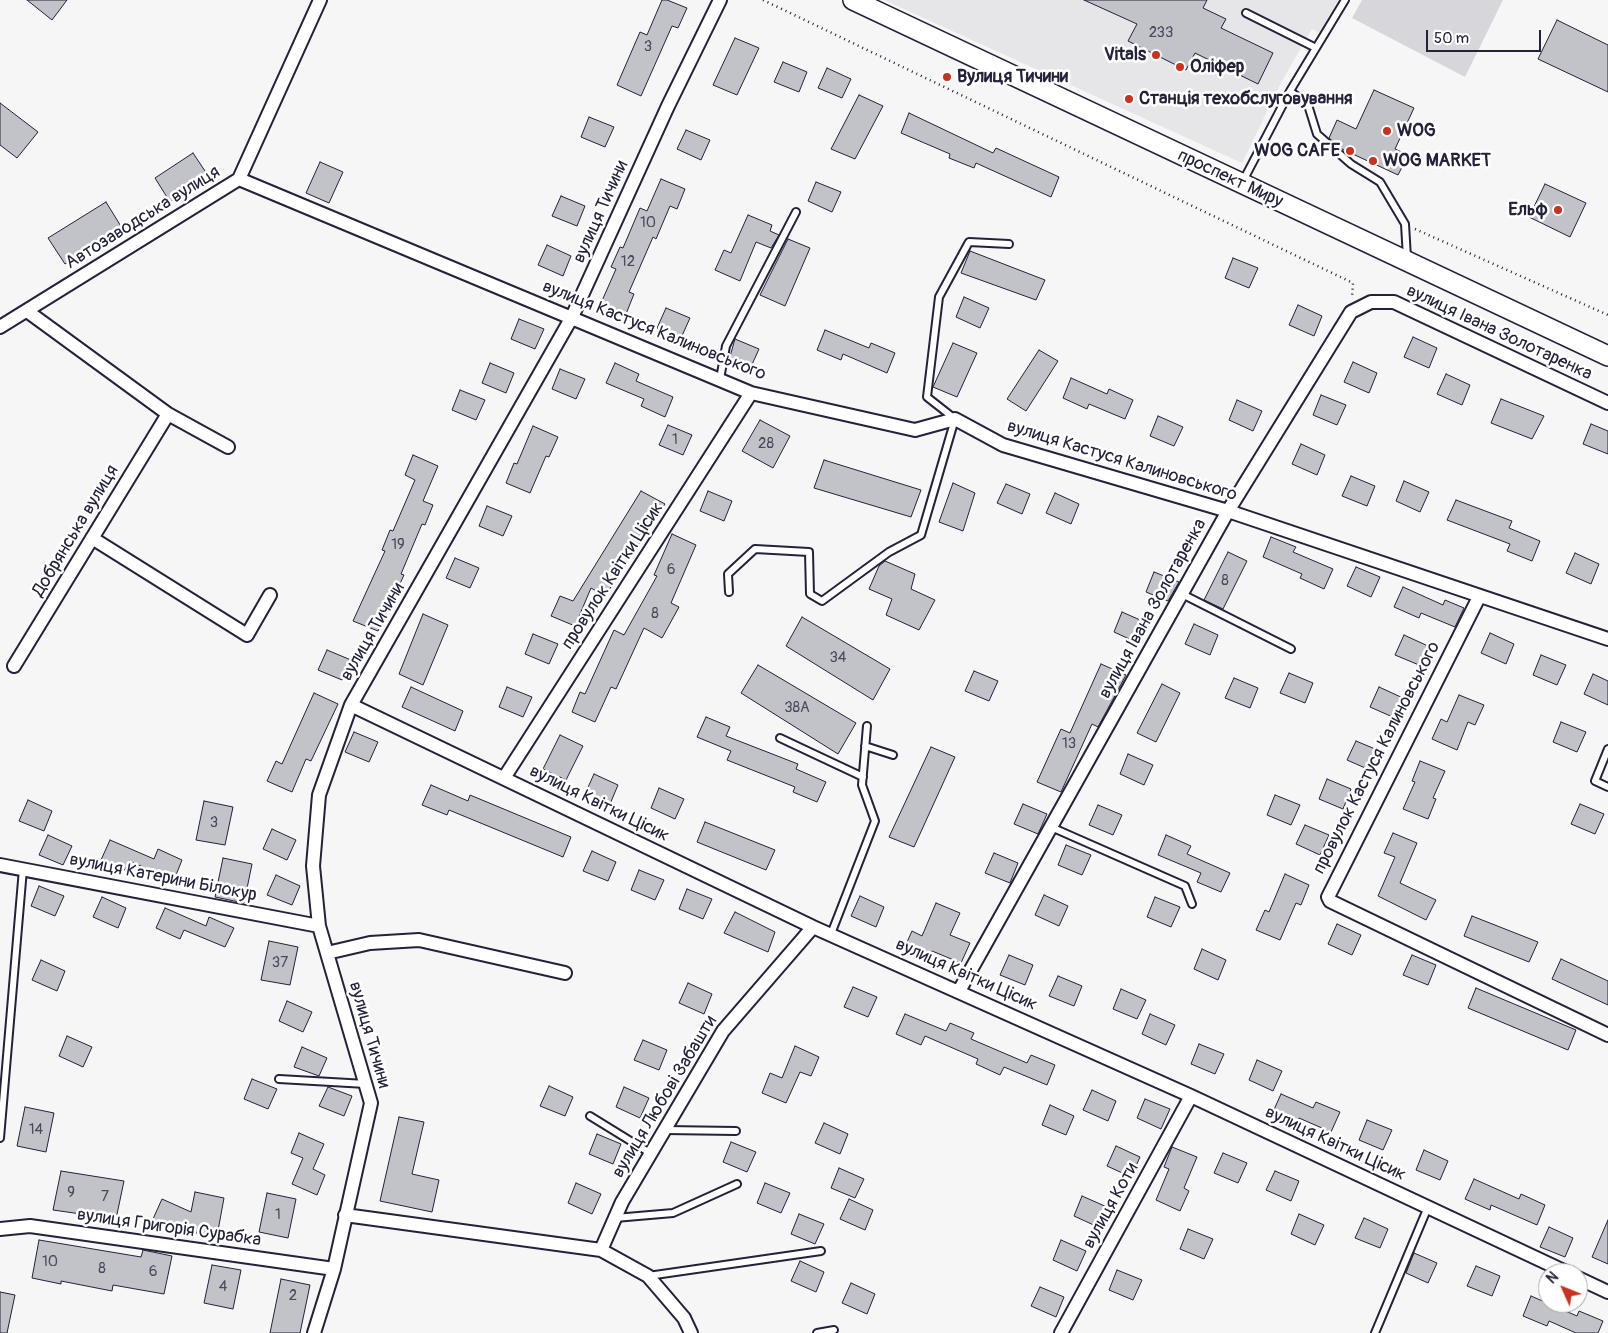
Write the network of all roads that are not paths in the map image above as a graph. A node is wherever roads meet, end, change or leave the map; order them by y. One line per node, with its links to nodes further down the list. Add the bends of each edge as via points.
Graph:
1 (320, 0): 8 (street, Автозаводська вулиця)
2 (720, 0): 14 (street, вулиця Тичини)
3 (854, 0): 9 (main road, проспект Миру)
4 (1345, 0): 6 (lane)
5 (1246, 13): 6 (lane)
6 (1316, 48): 7 (lane)
7 (1290, 91): 9 (lane); 12 (lane, via 1308,105 1317,134 1351,164 1380,182 1405,224)
8 (239, 179): 13 (street, Автозаводська вулиця); 14 (street, вулиця Кастуся Калиновського)
9 (1241, 185): 12 (main road, проспект Миру)
10 (796, 212): 17 (lane, via 726,346)
11 (1009, 244): 21 (lane, via 969,242 939,297 927,397)
12 (1408, 261): 16 (main road, проспект Миру)
13 (27, 311): 15 (street, Автозаводська вулиця); 20 (street)
14 (572, 317): 17 (street, вулиця Кастуся Калиновського); 32 (street, вулиця Тичини)
15 (0, 327)
16 (1608, 356)
17 (720, 379): 18 (street, вулиця Кастуся Калиновського)
18 (751, 393): 21 (street, вулиця Кастуся Калиновського, via 915,430); 39 (street, провулок Квітки Цісик)
19 (1608, 403): 23 (street, вулиця Івана Золотаренка, via 1394,302 1371,302 1351,312)
20 (168, 414): 22 (street); 24 (street, Добрянська вулиця)
21 (955, 419): 23 (street, вулиця Кастуся Калиновського, via 1004,444); 25 (lane, via 921,535 889,552 822,601 810,594 809,552 755,549 728,574)
22 (228, 447)
23 (1228, 512): 27 (street, вулиця Івана Золотаренка); 28 (street, вулиця Кастуся Калиновського)
24 (92, 538): 26 (street, via 247,635); 31 (street, Добрянська вулиця)
25 (729, 592)
26 (270, 594)
27 (1182, 594): 30 (lane); 41 (street, вулиця Івана Золотаренка)
28 (1479, 596): 29 (street, вулиця Кастуся Калиновського); 51 (street, провулок Кастуся Калиновського, via 1328,897 1330,901)
29 (1608, 639)
30 (1291, 649)
31 (14, 666)
32 (352, 705): 39 (street, вулиця Квітки Цісик); 45 (street, вулиця Тичини, via 319,794 313,866)
33 (867, 726): 35 (lane)
34 (780, 738): 38 (lane)
35 (865, 746): 37 (lane); 38 (lane)
36 (1608, 749): 40 (lane, via 1595,781)
37 (893, 754)
38 (863, 777): 47 (lane, via 862,785 875,821)
39 (504, 778): 46 (street, вулиця Квітки Цісик)
40 (1608, 787)
41 (1051, 827): 44 (lane, via 1185,886); 50 (street, вулиця Івана Золотаренка)
42 (0, 865): 43 (street, вулиця Катерини Білокур)
43 (23, 869): 45 (street, вулиця Катерини Білокур); 58 (lane)
44 (1192, 904)
45 (319, 926): 48 (street, вулиця Тичини)
46 (813, 927): 47 (street, вулиця Квітки Цісик); 56 (street, вулиця Любові Забашти, via 723,1031)
47 (831, 934): 50 (street, вулиця Квітки Цісик)
48 (327, 953): 49 (street, via 370,943 419,940); 53 (street, вулиця Тичини)
49 (565, 974)
50 (960, 991): 54 (street, вулиця Квітки Цісик)
51 (1608, 1035)
52 (278, 1079): 53 (lane)
53 (366, 1084): 62 (street, вулиця Тичини, via 371,1103)
54 (1191, 1096): 61 (street, вулиця Квітки Цісик); 76 (street, вулиця Коти)
55 (590, 1116): 59 (lane)
56 (664, 1130): 57 (lane); 59 (street, вулиця Любові Забашти)
57 (736, 1131)
58 (0, 1138)
59 (650, 1153): 63 (street, вулиця Любові Забашти)
60 (738, 1184): 63 (lane, via 673,1213)
61 (1428, 1207): 67 (street, вулиця Квітки Цісик); 77 (lane)
62 (345, 1215): 65 (street); 68 (street, вулиця Тичини)
63 (616, 1218): 65 (street, вулиця Любові Забашти)
64 (0, 1229): 68 (street, вулиця Григорія Сурабка, via 30,1226)
65 (601, 1250): 69 (street)
66 (821, 1251): 69 (lane)
67 (1547, 1263)
68 (334, 1269): 73 (street, вулиця Тичини)
69 (648, 1276): 74 (street, via 684,1318)
70 (1588, 1283): 71 (street)
71 (1608, 1292)
72 (834, 1330): 75 (lane)
73 (314, 1333)
74 (691, 1333)
75 (817, 1333)
76 (1061, 1333)
77 (1375, 1333)

